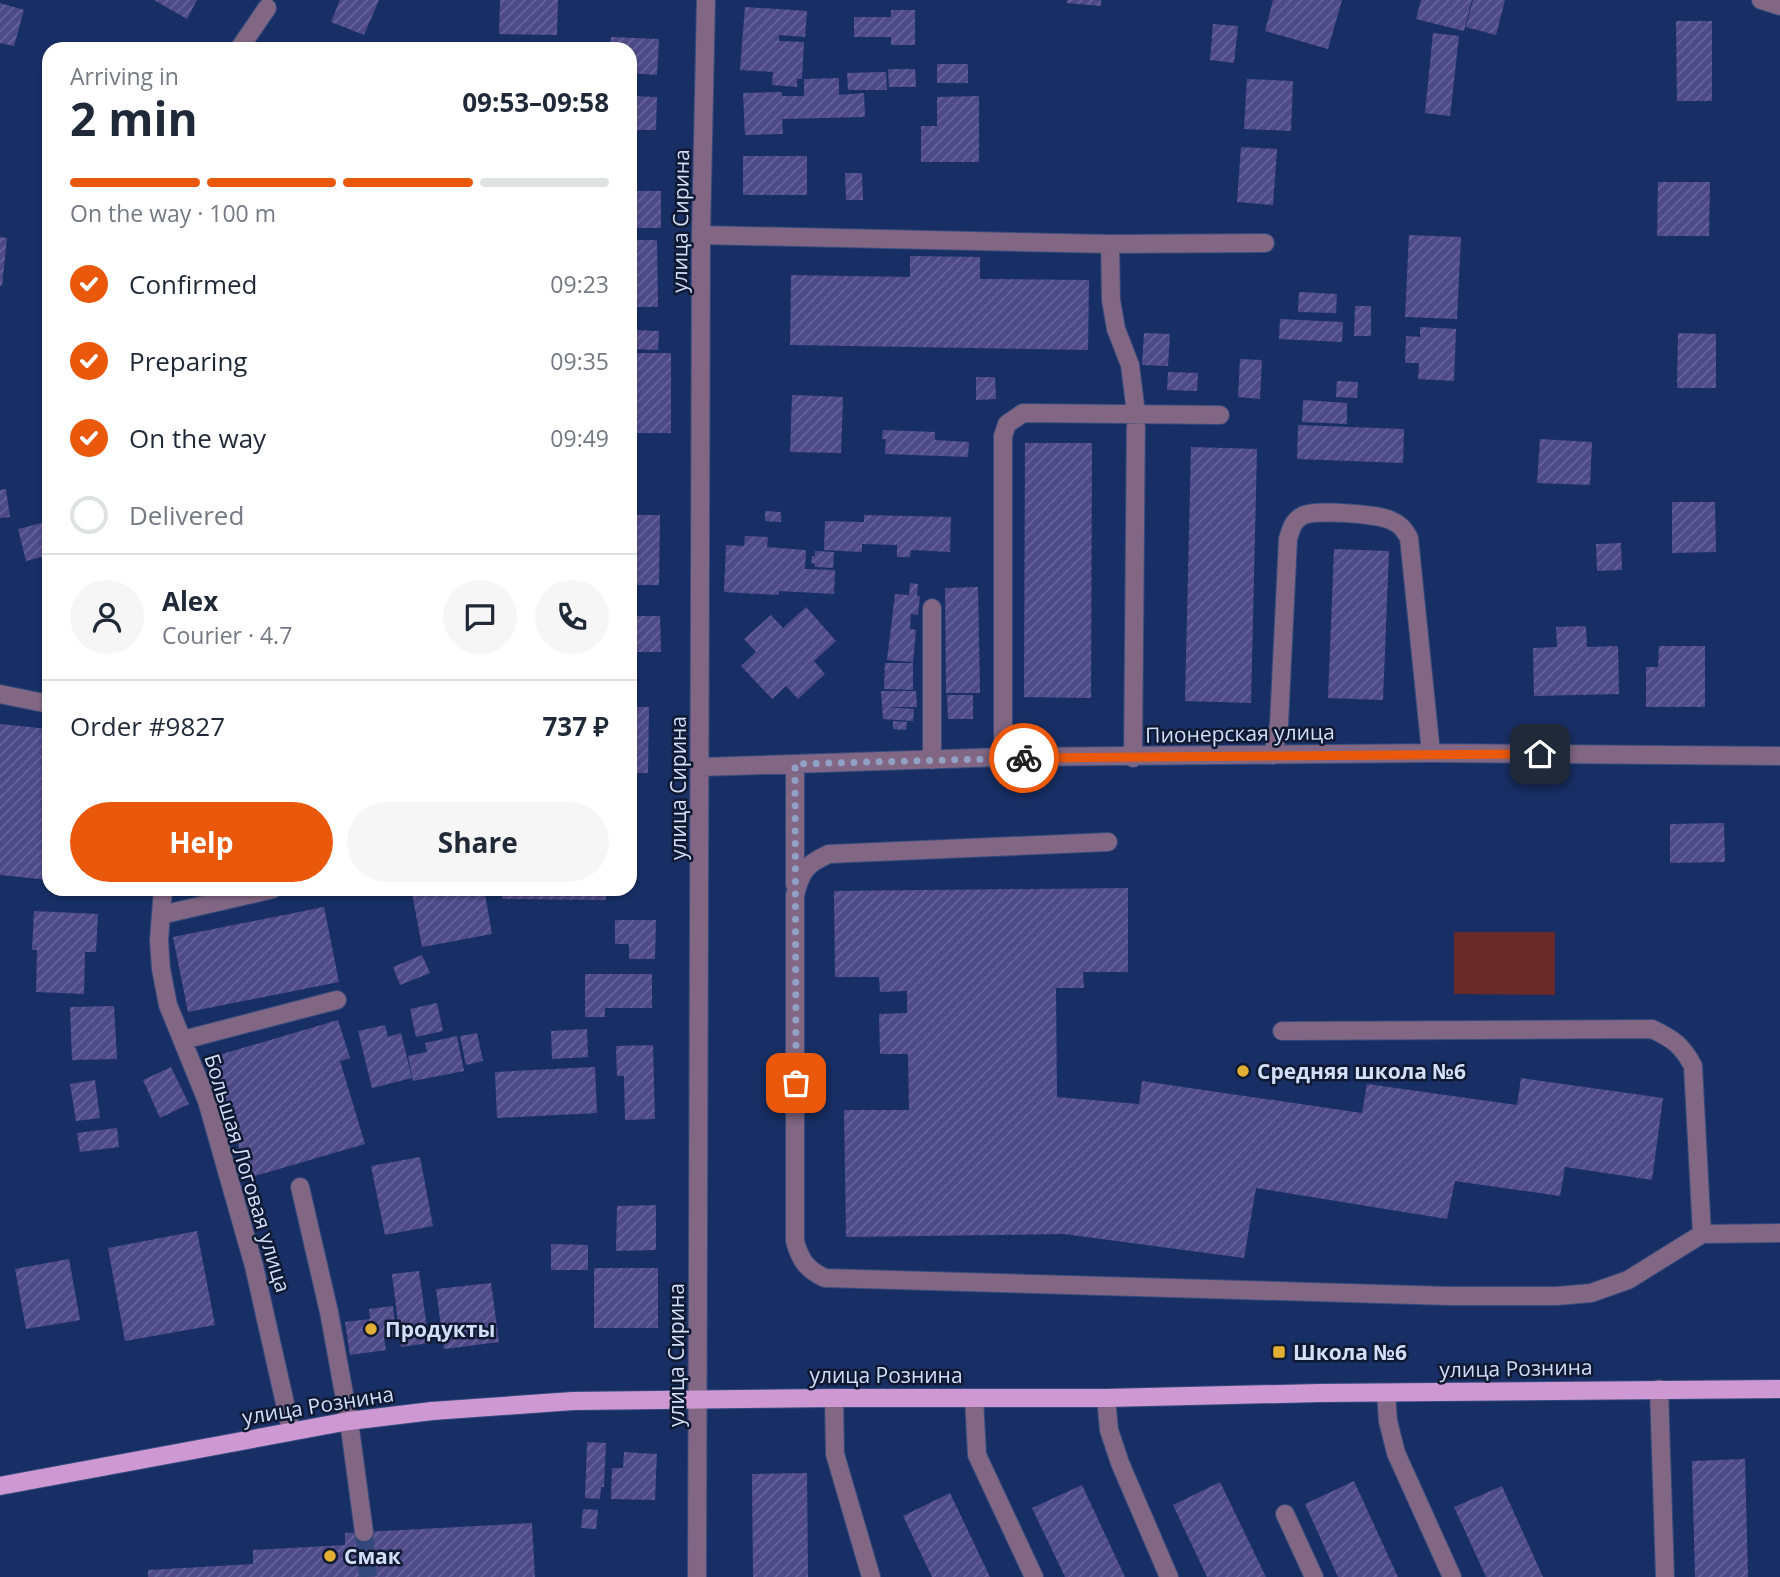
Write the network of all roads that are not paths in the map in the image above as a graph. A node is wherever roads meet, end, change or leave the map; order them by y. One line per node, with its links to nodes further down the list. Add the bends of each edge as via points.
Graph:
1 (706, 0): 6 (street, улица Сирина)
2 (1760, 0): 3 (street)
3 (1780, 6)
4 (267, 8): 5 (street)
5 (244, 42)
6 (701, 235): 8 (street); 21 (street, улица Сирина)
7 (1265, 243): 8 (street)
8 (1110, 244): 9 (street, via 1111,300 1130,365)
9 (1136, 413): 10 (street); 17 (street, via 1023,413 1007,424 1003,436); 18 (street)
10 (1220, 415)
11 (932, 608): 19 (street)
12 (0, 694): 13 (street)
13 (42, 703)
14 (1431, 754): 15 (street, Пионерская улица); 15 (street, via 1409,538 1402,526 1387,518 1323,512 1303,514 1292,525 1288,539 1279,724); 16 (street, Пионерская улица)
15 (1273, 755): 18 (street, Пионерская улица)
16 (1780, 756)
17 (1003, 757): 18 (street, Пионерская улица); 19 (street, Пионерская улица)
18 (1133, 758)
19 (932, 760): 20 (street, Пионерская улица)
20 (795, 764): 21 (street, Пионерская улица); 23 (street)
21 (701, 767): 39 (street, улица Сирина)
22 (1108, 842): 23 (street, via 829,854 812,862 800,876)
23 (794, 895): 32 (street, via 796,1241 800,1258 825,1278 1557,1296 1591,1293 1628,1280)
24 (162, 896): 26 (street, Большая Логовая улица)
25 (243, 896): 26 (street)
26 (161, 915): 29 (street, Большая Логовая улица, via 161,969 168,1005)
27 (337, 1000): 29 (street)
28 (1282, 1031): 32 (street, via 1652,1029 1669,1037 1684,1048 1693,1066)
29 (183, 1040): 41 (street, Большая Логовая улица, via 207,1101 254,1266)
30 (300, 1186): 40 (street)
31 (1780, 1233): 32 (street)
32 (1702, 1234)
33 (1659, 1389): 34 (main road, улица Рознина); 35 (main road, улица Рознина); 51 (street)
34 (1780, 1389)
35 (1386, 1393): 38 (main road, улица Рознина); 50 (street, via 1392,1441)
36 (834, 1398): 37 (main road, улица Рознина); 39 (main road, улица Рознина); 46 (street, via 835,1454)
37 (974, 1398): 38 (main road, улица Рознина); 47 (street, via 977,1455)
38 (1106, 1398): 48 (street, via 1109,1430 1120,1463)
39 (699, 1399): 40 (main road, улица Рознина, via 573,1401); 45 (street, улица Сирина)
40 (349, 1421): 41 (main road, улица Рознина); 44 (street)
41 (291, 1430): 42 (main road, улица Рознина)
42 (0, 1486)
43 (1285, 1514): 49 (street)
44 (364, 1532)
45 (697, 1577)
46 (872, 1577)
47 (1034, 1577)
48 (1169, 1577)
49 (1314, 1577)
50 (1452, 1577)
51 (1665, 1577)

